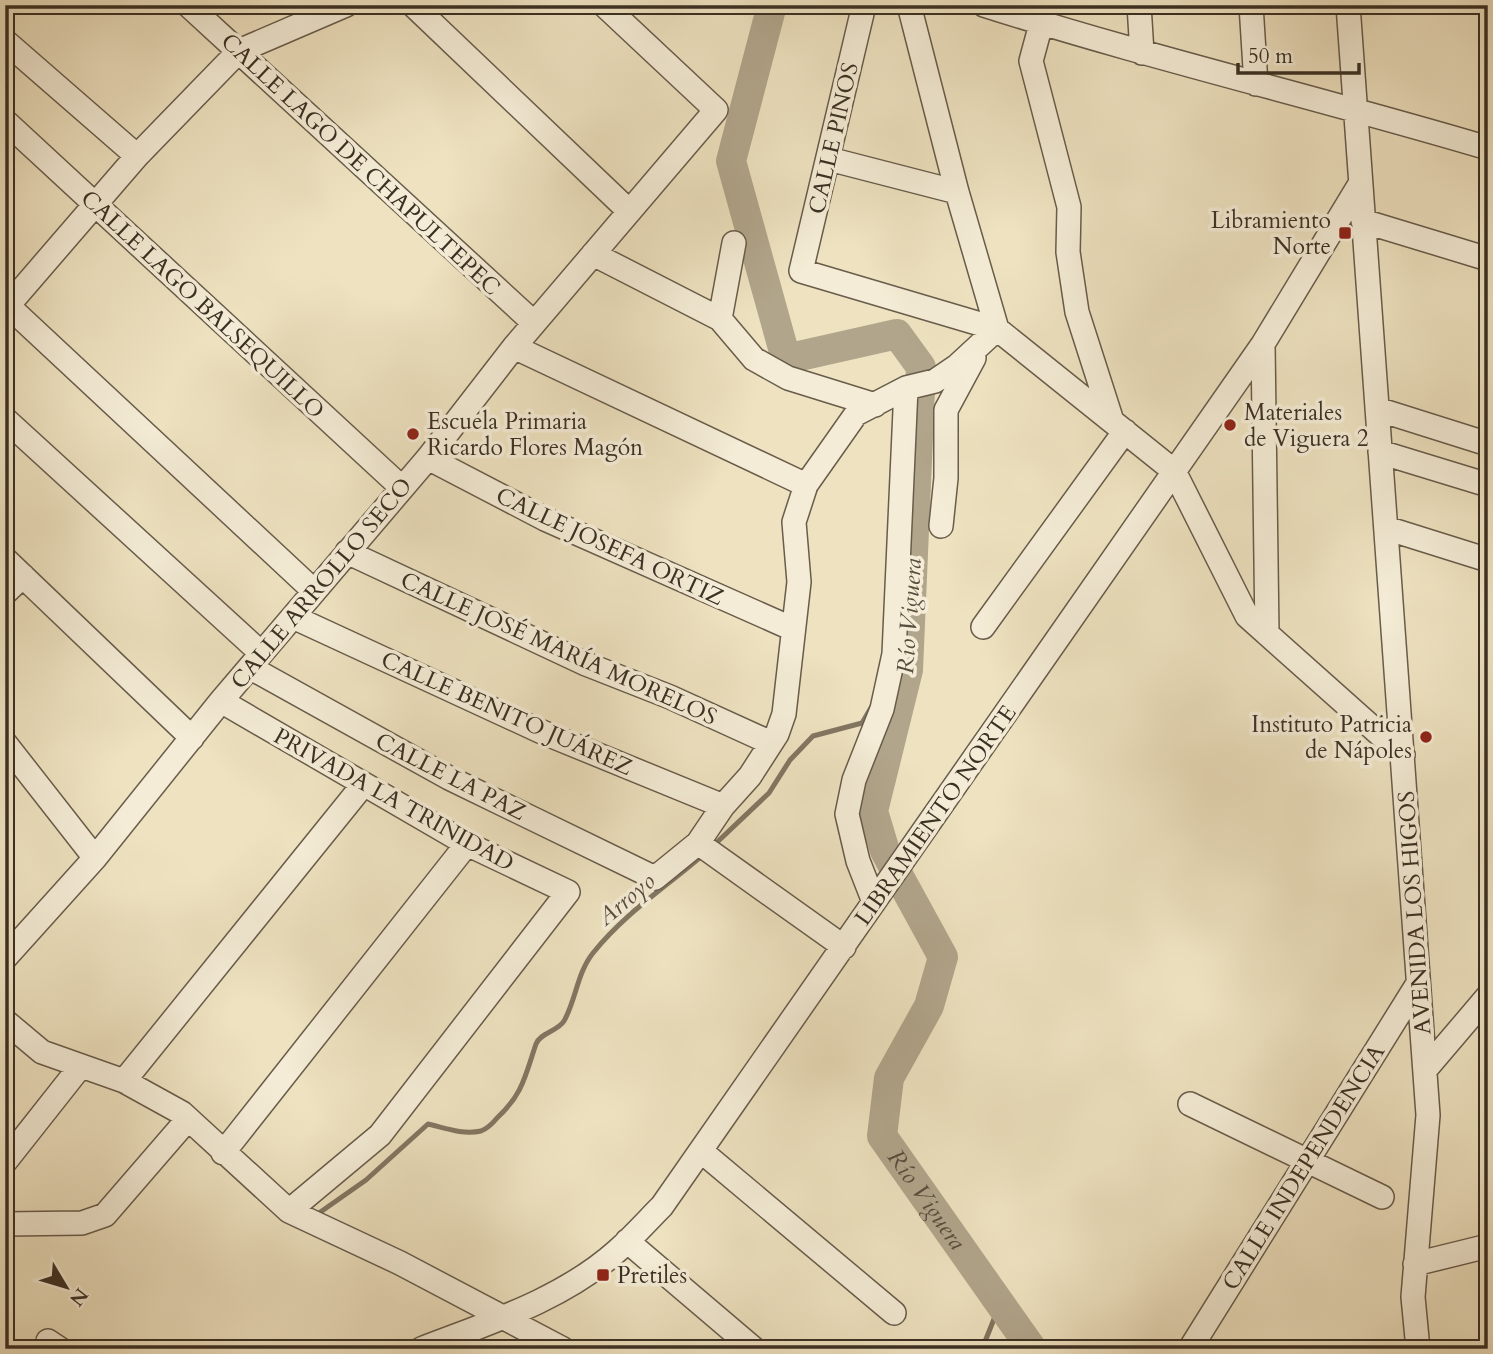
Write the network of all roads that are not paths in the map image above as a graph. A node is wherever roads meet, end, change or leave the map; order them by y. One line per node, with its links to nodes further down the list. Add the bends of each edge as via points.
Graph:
1 (188, 5): 13 (street, CALLE LAGO DE CHAPULTEPEC)
2 (346, 5): 13 (street)
3 (413, 5): 24 (street)
4 (604, 5): 24 (street, CALLE ARROLLO SECO, via 716,110)
5 (864, 5): 20 (street, CALLE PINOS)
6 (909, 5): 22 (street)
7 (984, 5): 11 (street)
8 (1139, 5): 14 (street)
9 (1251, 5): 15 (street)
10 (1348, 5): 16 (street, AVENIDA LOS HIGOS)
11 (1041, 14): 14 (street); 40 (street, via 1031,61 1069,207 1068,252 1077,312)
12 (5, 41): 19 (street)
13 (239, 51): 19 (street); 31 (street, CALLE LAGO DE CHAPULTEPEC)
14 (1142, 53): 15 (street)
15 (1256, 84): 16 (street)
16 (1353, 108): 18 (street); 21 (street, AVENIDA LOS HIGOS)
17 (5, 121): 23 (street, CALLE LAGO BALSEQUILLO)
18 (1488, 148)
19 (137, 156): 23 (street)
20 (829, 159): 22 (street); 32 (street, CALLE PINOS, via 802,271)
21 (1360, 184): 25 (street, AVENIDA LOS HIGOS); 33 (street, LIBRAMIENTO NORTE)
22 (957, 192): 32 (street)
23 (95, 205): 29 (street); 47 (street, CALLE LAGO BALSEQUILLO)
24 (629, 211): 27 (street, CALLE ARROLLO SECO)
25 (1363, 221): 28 (street); 38 (street, AVENIDA LOS HIGOS)
26 (734, 243): 30 (street)
27 (593, 254): 30 (street); 31 (street, CALLE ARROLLO SECO)
28 (1488, 259)
29 (6, 306): 54 (street)
30 (720, 319): 37 (street, via 754,359 788,378)
31 (534, 323): 35 (street, CALLE ARROLLO SECO)
32 (997, 329): 34 (street); 40 (street)
33 (1262, 344): 44 (street, LIBRAMIENTO NORTE); 59 (street)
34 (979, 345): 36 (street, via 935,381); 48 (street, via 946,410)
35 (513, 347): 43 (street, CALLE ARROLLO SECO); 45 (street)
36 (906, 388): 37 (street); 71 (street, via 894,654 847,814 858,860)
37 (875, 404): 45 (street, via 856,414)
38 (1377, 409): 41 (street); 42 (street, AVENIDA LOS HIGOS)
39 (5, 419): 60 (street, CALLE LA PAZ)
40 (1118, 426): 44 (street); 57 (street)
41 (1488, 444)
42 (1380, 452): 46 (street); 49 (street, AVENIDA LOS HIGOS)
43 (428, 458): 47 (street, CALLE ARROLLO SECO); 58 (street, CALLE JOSEFA ORTIZ, via 545,519)
44 (1174, 471): 59 (street, via 1247,616); 71 (street, LIBRAMIENTO NORTE)
45 (806, 485): 58 (street, via 794,522 799,582)
46 (1488, 485)
47 (401, 487): 50 (street, CALLE ARROLLO SECO)
48 (941, 526)
49 (1386, 528): 52 (street); 64 (street, AVENIDA LOS HIGOS)
50 (347, 552): 54 (street, CALLE ARROLLO SECO); 63 (street, CALLE JOSÉ MARÍA MORELOS, via 586,664 670,696)
51 (5, 559): 53 (street)
52 (1488, 560)
53 (23, 576): 55 (street); 62 (street)
54 (314, 590): 56 (street, CALLE ARROLLO SECO)
55 (5, 593)
56 (293, 617): 60 (street, CALLE ARROLLO SECO); 67 (street, CALLE BENITO JUÁREZ, via 541,732)
57 (983, 627)
58 (793, 629): 63 (street, via 784,714)
59 (1267, 634): 64 (street)
60 (256, 661): 61 (street, CALLE ARROLLO SECO); 69 (street, CALLE LA PAZ, via 449,778 655,878)
61 (221, 701): 62 (street, CALLE ARROLLO SECO); 66 (street, PRIVADA LA TRINIDAD)
62 (192, 738): 70 (street, CALLE ARROLLO SECO)
63 (771, 743): 67 (street)
64 (1403, 755): 74 (street, AVENIDA LOS HIGOS)
65 (9, 757): 70 (street)
66 (363, 785): 68 (street, PRIVADA LA TRINIDAD); 79 (street)
67 (723, 806): 69 (street)
68 (467, 844): 83 (street); 87 (street, PRIVADA LA TRINIDAD, via 568,892 380,1135)
69 (706, 848): 72 (street)
70 (95, 858): 73 (street, CALLE ARROLLO SECO)
71 (881, 894): 72 (street, LIBRAMIENTO NORTE)
72 (844, 947): 82 (street, LIBRAMIENTO NORTE)
73 (5, 958)
74 (1417, 985): 78 (street, AVENIDA LOS HIGOS); 84 (street, CALLE INDEPENDENCIA)
75 (1488, 996): 78 (street)
76 (5, 1021): 77 (street, via 42,1052)
77 (80, 1067): 79 (street); 85 (street)
78 (1425, 1070): 91 (street, AVENIDA LOS HIGOS, via 1428,1115)
79 (124, 1080): 81 (street)
80 (1189, 1104): 84 (street)
81 (188, 1119): 83 (street); 88 (street, via 106,1215 82,1223)
82 (701, 1152): 89 (street, LIBRAMIENTO NORTE, via 662,1206); 92 (street)
83 (223, 1153): 87 (street)
84 (1308, 1160): 86 (street); 97 (street, CALLE INDEPENDENCIA)
85 (5, 1162)
86 (1382, 1197)
87 (289, 1211): 93 (street)
88 (5, 1224)
89 (627, 1241): 93 (street, LIBRAMIENTO NORTE, via 553,1294); 96 (street)
90 (1488, 1246): 91 (street)
91 (1415, 1264): 98 (street, AVENIDA LOS HIGOS)
92 (894, 1313)
93 (505, 1317): 94 (street, LIBRAMIENTO NORTE); 95 (street)
94 (421, 1349)
95 (563, 1349)
96 (754, 1349)
97 (1190, 1349)
98 (1418, 1349)

